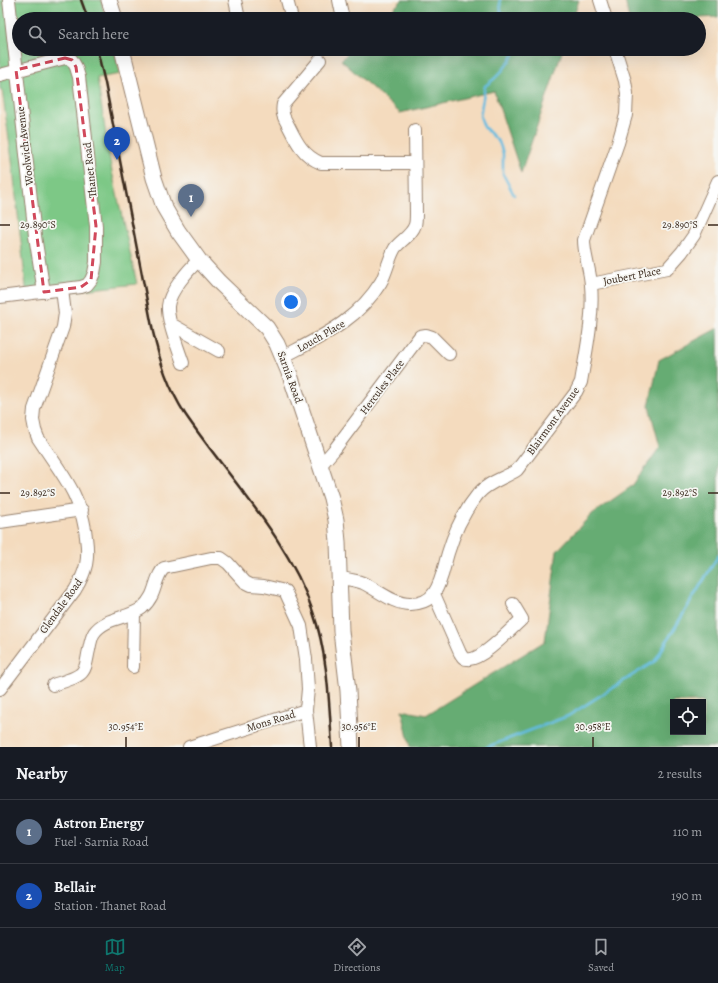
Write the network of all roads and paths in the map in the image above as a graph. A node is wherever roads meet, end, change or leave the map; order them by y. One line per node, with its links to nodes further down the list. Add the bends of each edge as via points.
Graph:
1 (9, 0): 12 (street, Woolwich Avenue)
2 (109, 0): 7 (main road)
3 (235, 0): 8 (street)
4 (287, 0): 9 (street)
5 (339, 0): 10 (street)
6 (600, 0): 11 (street)
7 (113, 12)
8 (238, 12)
9 (290, 12)
10 (342, 12)
11 (604, 12)
12 (12, 30)
13 (15, 56): 17 (street, Woolwich Avenue)
14 (124, 56): 22 (main road, Sarnia Road, via 161,199 168,216)
15 (617, 56): 23 (street, Blairmont Avenue, via 625,81 627,104 618,143 584,240)
16 (320, 60): 20 (street, via 283,104 283,116 301,148 321,163)
17 (16, 70): 18 (street); 24 (street, Thanet Road, via 65,58 72,60 79,77 96,226 96,262 94,273 87,285); 25 (street, Woolwich Avenue)
18 (0, 75)
19 (415, 130): 20 (street, Louch Place)
20 (415, 163): 30 (street, Louch Place, via 415,226 395,248 380,283 356,313 344,323)
21 (718, 181): 23 (street, Joubert Place, via 694,235 667,269)
22 (199, 260): 27 (street, via 189,268 169,299); 30 (main road, Sarnia Road, via 267,328)
23 (591, 284): 36 (street, Blairmont Avenue, via 592,310 581,382 576,392 517,470 487,486 478,494 448,550)
24 (62, 290): 25 (street); 33 (street, Glendale Road, via 65,313 63,326 34,409 33,420 38,438 71,487)
25 (44, 292): 26 (street)
26 (0, 297)
27 (171, 324): 28 (street); 31 (street)
28 (219, 351)
29 (449, 354): 32 (street, Hercules Place, via 428,335 420,336)
30 (283, 357): 32 (main road, Sarnia Road)
31 (183, 363)
32 (320, 466): 35 (main road, Sarnia Road, via 336,520)
33 (82, 510): 34 (street); 41 (street, Glendale Road, via 87,544 87,563 83,577)
34 (0, 522)
35 (339, 578): 36 (street, via 362,583 409,604 420,603); 45 (main road, Sarnia Road)
36 (434, 594): 37 (street, via 460,653 468,660 484,652 522,619)
37 (513, 604)
38 (134, 613): 39 (street); 40 (street, via 99,627 93,634 84,671); 42 (street, via 150,600 159,574 164,568 211,558 221,558 251,585 285,591 301,626 308,673)
39 (134, 667)
40 (53, 685)
41 (0, 689)
42 (306, 710): 43 (street, Mons Road); 44 (street)
43 (189, 747)
44 (310, 747)
45 (351, 747)

